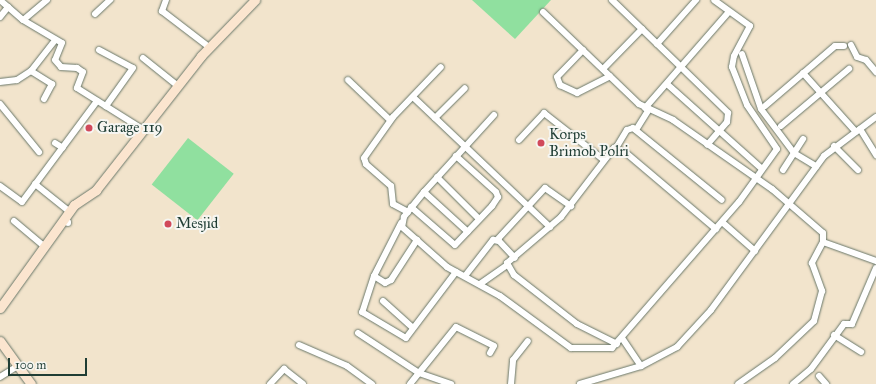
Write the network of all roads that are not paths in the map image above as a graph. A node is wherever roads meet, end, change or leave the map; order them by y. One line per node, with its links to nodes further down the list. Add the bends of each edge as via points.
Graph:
1 (0, 0): 9 (street)
2 (47, 0): 14 (street)
3 (110, 0): 11 (street)
4 (166, 0): 18 (street, via 162,11)
5 (612, 0): 15 (street)
6 (696, 0): 17 (street)
7 (714, 0): 12 (street)
8 (251, 1): 18 (street)
9 (8, 7): 13 (street); 14 (street)
10 (544, 12): 20 (street)
11 (94, 14)
12 (728, 14): 24 (street); 67 (street, via 748,24 750,29 732,61 736,81 747,105 777,147)
13 (0, 17)
14 (23, 20): 16 (street)
15 (642, 30): 17 (street); 25 (street)
16 (55, 40): 27 (street); 39 (street, via 63,46 56,64 81,70 76,87)
17 (656, 44): 24 (street)
18 (209, 47): 34 (street)
19 (99, 50): 41 (street, via 132,68)
20 (583, 50): 25 (street); 30 (street, via 557,77 560,85 577,93)
21 (742, 54): 62 (street, via 761,109)
22 (143, 58): 34 (street)
23 (441, 67): 37 (street)
24 (680, 67): 33 (street); 52 (street, via 728,113 729,119)
25 (603, 69): 30 (street)
26 (849, 69): 36 (street)
27 (31, 71): 32 (street, via 17,80); 38 (street, via 52,84)
28 (876, 72): 29 (street, via 866,60 857,57 847,46 835,46)
29 (803, 73): 36 (street); 42 (street)
30 (610, 76): 43 (street)
31 (348, 80): 47 (street)
32 (0, 82)
33 (667, 84): 43 (street); 52 (street)
34 (178, 86): 49 (street)
35 (465, 88): 46 (street)
36 (821, 93): 48 (street); 51 (street)
37 (413, 97): 46 (street); 47 (street)
38 (44, 99)
39 (97, 100): 41 (street); 59 (street)
40 (0, 104): 61 (street)
41 (106, 106): 49 (street)
42 (765, 106)
43 (646, 109): 50 (street); 56 (street, via 673,120)
44 (494, 116): 57 (street)
45 (876, 117): 51 (street)
46 (435, 118): 57 (street)
47 (390, 120): 79 (street, via 364,160 391,186 393,204)
48 (781, 126)
49 (144, 130): 80 (street, via 96,190)
50 (636, 130): 60 (street, via 627,130); 75 (street)
51 (858, 130): 58 (street); 63 (street)
52 (719, 131): 56 (street); 67 (street)
53 (803, 139): 62 (street)
54 (519, 140): 65 (street, via 544,113)
55 (55, 143): 59 (street)
56 (707, 144): 71 (street)
57 (465, 146): 64 (street); 77 (street)
58 (834, 146): 66 (street); 69 (street)
59 (63, 148): 72 (street)
60 (616, 148): 65 (street); 86 (street)
61 (38, 152)
62 (794, 153): 66 (street); 68 (street)
63 (876, 155)
64 (456, 156): 70 (street); 81 (street, via 497,194)
65 (604, 160): 78 (street)
66 (816, 166): 76 (street)
67 (761, 168): 71 (street)
68 (783, 170)
69 (858, 170)
70 (437, 177): 74 (street); 81 (street)
71 (755, 177): 76 (street); 83 (street)
72 (35, 184): 73 (street, via 21,203); 80 (street)
73 (0, 186)
74 (424, 192): 79 (street); 87 (street)
75 (722, 200)
76 (790, 202): 90 (street, via 823,233); 92 (street)
77 (530, 206): 78 (street, via 547,188); 85 (street); 89 (street)
78 (571, 206): 85 (street)
79 (410, 210): 84 (street); 87 (street, via 453,244 459,244)
80 (70, 212): 91 (street)
81 (479, 219): 87 (street)
82 (14, 221): 91 (street)
83 (722, 222): 86 (street); 92 (street)
84 (401, 223): 88 (street); 98 (street)
85 (550, 227): 93 (street)
86 (716, 229): 106 (street)
87 (468, 232)
88 (417, 240): 97 (street); 98 (street, via 391,280 385,283)
89 (497, 240): 93 (street); 99 (street, via 491,241)
90 (823, 242): 94 (street); 127 (street, via 812,263 822,291 814,321 775,358)
91 (45, 247): 102 (street)
92 (755, 251): 113 (street, via 690,334 663,356)
93 (515, 258): 95 (street)
94 (876, 261)
95 (506, 266): 100 (street); 109 (street, via 577,324)
96 (876, 268): 105 (street, via 852,324 844,324)
97 (456, 272): 99 (street); 103 (street)
98 (374, 276): 103 (street, via 362,312 403,337)
99 (465, 276): 100 (street)
100 (480, 284): 109 (street, via 573,349 609,349)
101 (383, 301): 103 (street)
102 (1, 302)
103 (413, 328)
104 (358, 333): 115 (street)
105 (834, 335): 111 (street); 128 (street, via 811,369)
106 (622, 338): 109 (street); 113 (street)
107 (0, 341): 114 (street)
108 (528, 341): 124 (street, via 513,360)
109 (617, 344)
110 (299, 345): 121 (street, via 347,366)
111 (861, 352)
112 (490, 353): 115 (street, via 494,346 456,327)
113 (641, 366): 126 (street)
114 (16, 367): 117 (street); 118 (street)
115 (419, 373): 122 (street); 123 (street)
116 (819, 376): 129 (street)
117 (0, 377)
118 (31, 384)
119 (270, 384): 120 (street, via 284,369)
120 (303, 384)
121 (372, 384)
122 (410, 384)
123 (451, 384)
124 (511, 384)
125 (580, 384): 126 (street)
126 (587, 384)
127 (738, 384)
128 (793, 384)
129 (826, 384)

